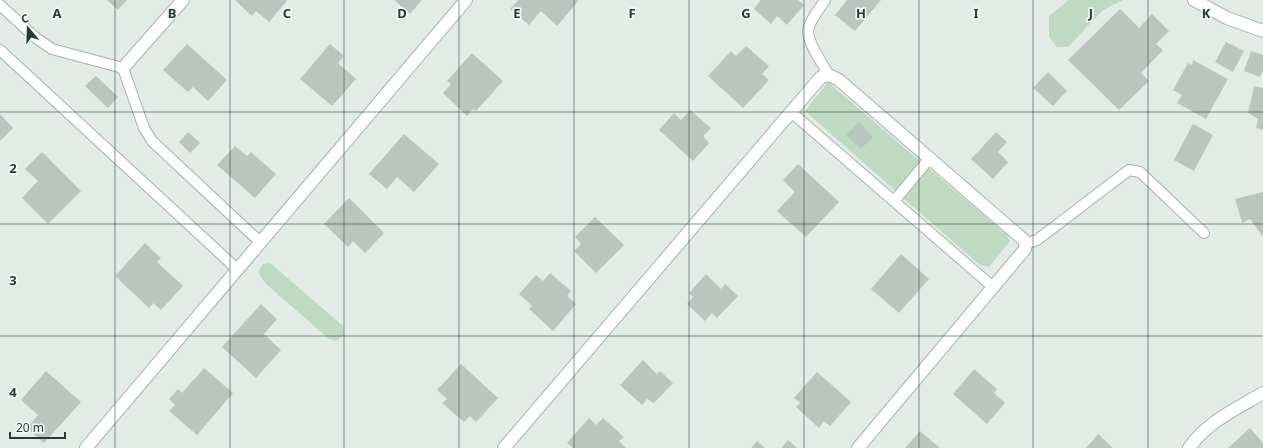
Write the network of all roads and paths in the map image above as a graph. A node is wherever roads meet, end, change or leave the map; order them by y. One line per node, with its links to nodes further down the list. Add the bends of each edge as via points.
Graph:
1 (183, 0): 8 (street)
2 (466, 0): 14 (street)
3 (825, 0): 9 (lane, via 808,30)
4 (1194, 0): 6 (street, via 1227,18)
5 (0, 5): 8 (lane, via 52,50)
6 (1263, 31)
7 (0, 50): 16 (lane)
8 (123, 68): 14 (lane, via 144,128 152,141)
9 (828, 75): 10 (street, via 821,77); 11 (street, via 839,80)
10 (791, 112): 12 (lane); 20 (street)
11 (930, 158): 12 (lane); 15 (street, via 1025,241)
12 (894, 201): 17 (lane)
13 (1204, 233): 15 (lane, via 1140,172 1128,170 1037,240)
14 (260, 242): 16 (street)
15 (1025, 244): 17 (street, via 1025,249)
16 (237, 269): 19 (street)
17 (993, 287): 21 (street)
18 (1263, 393): 22 (street, via 1209,426 1197,436)
19 (86, 448)
20 (504, 448)
21 (858, 448)
22 (1189, 448)

